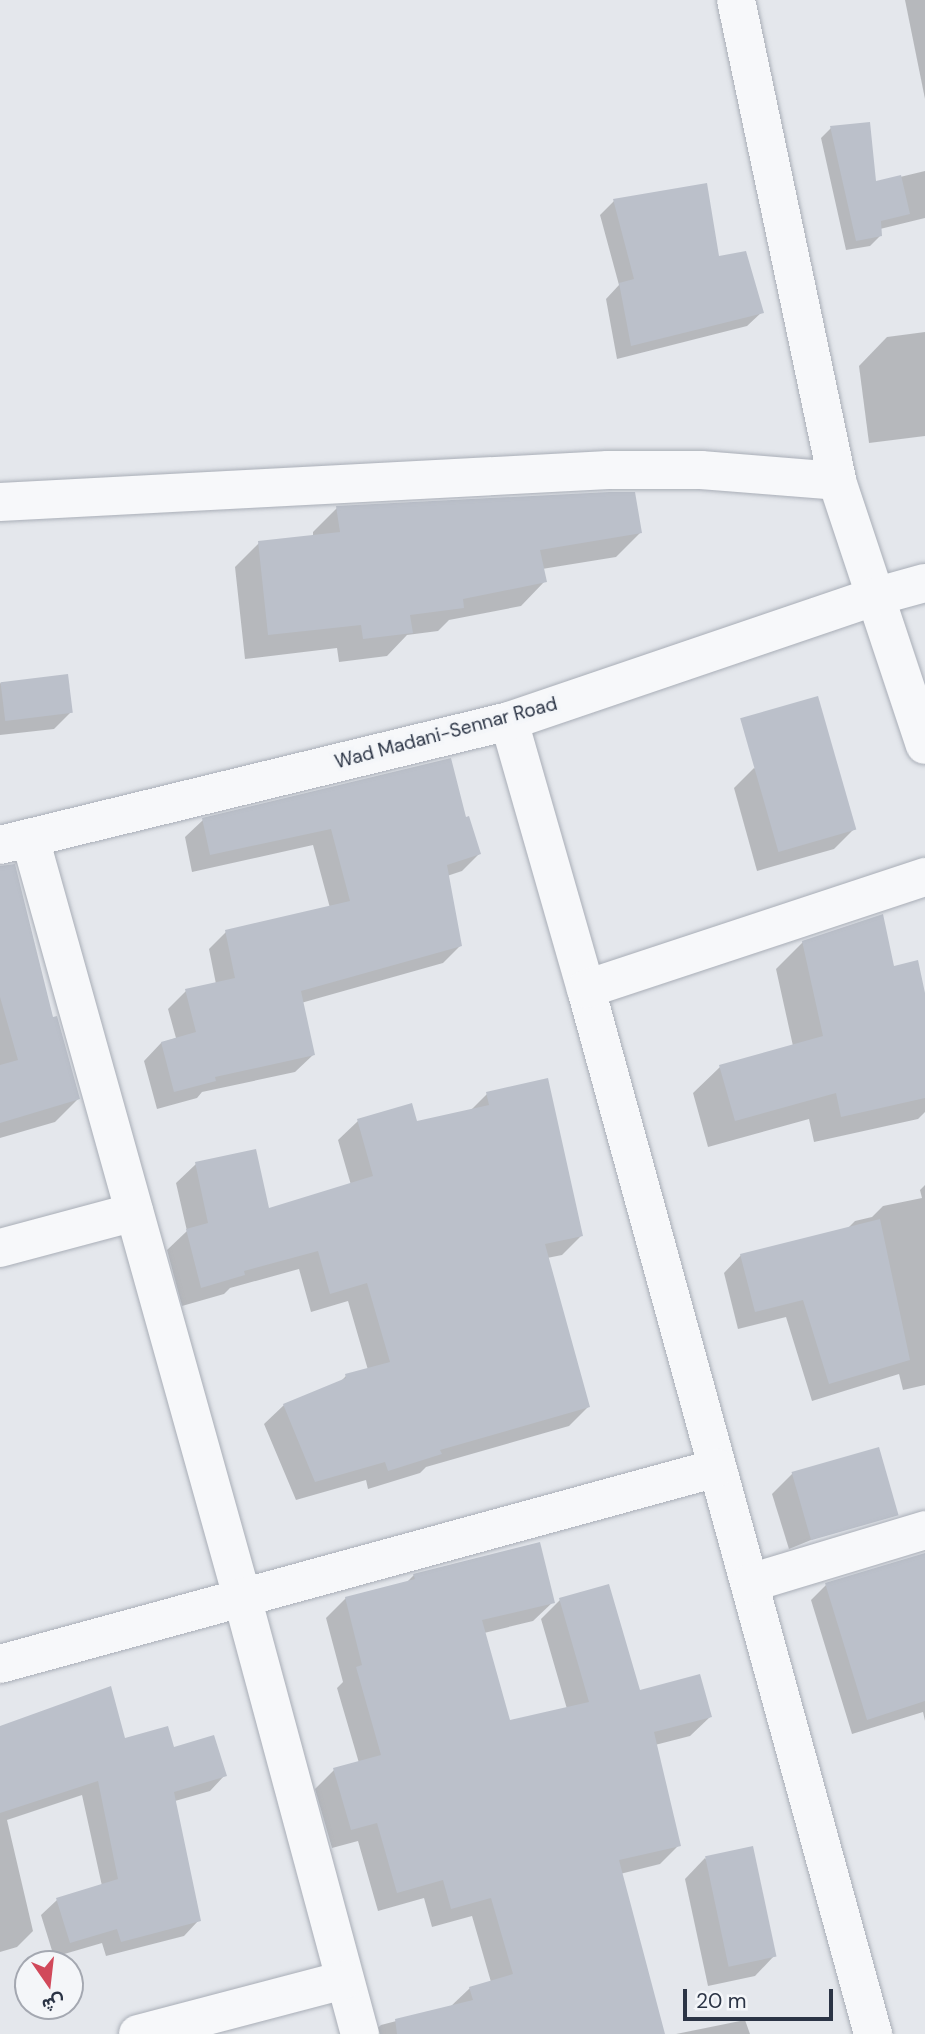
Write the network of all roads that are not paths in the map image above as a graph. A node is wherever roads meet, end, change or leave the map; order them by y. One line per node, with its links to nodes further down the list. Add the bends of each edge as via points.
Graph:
1 (736, 0): 2 (street)
2 (837, 481): 3 (street, via 701,470 608,470); 5 (street)
3 (0, 502)
4 (925, 583): 5 (street, Wad Madani-Sennar Road)
5 (874, 597): 6 (street, Wad Madani-Sennar Road); 7 (street)
6 (509, 721): 8 (street, Wad Madani-Sennar Road); 10 (street)
7 (925, 745)
8 (15, 841): 11 (street)
9 (925, 877): 10 (street)
10 (586, 989): 13 (street)
11 (134, 1212): 12 (street); 16 (street)
12 (0, 1248)
13 (717, 1468): 15 (street); 16 (street)
14 (925, 1530): 15 (street)
15 (750, 1583): 21 (street)
16 (242, 1597): 17 (street); 18 (street)
17 (0, 1664)
18 (344, 1980): 19 (street); 20 (street)
19 (138, 2034)
20 (360, 2034)
21 (873, 2034)

